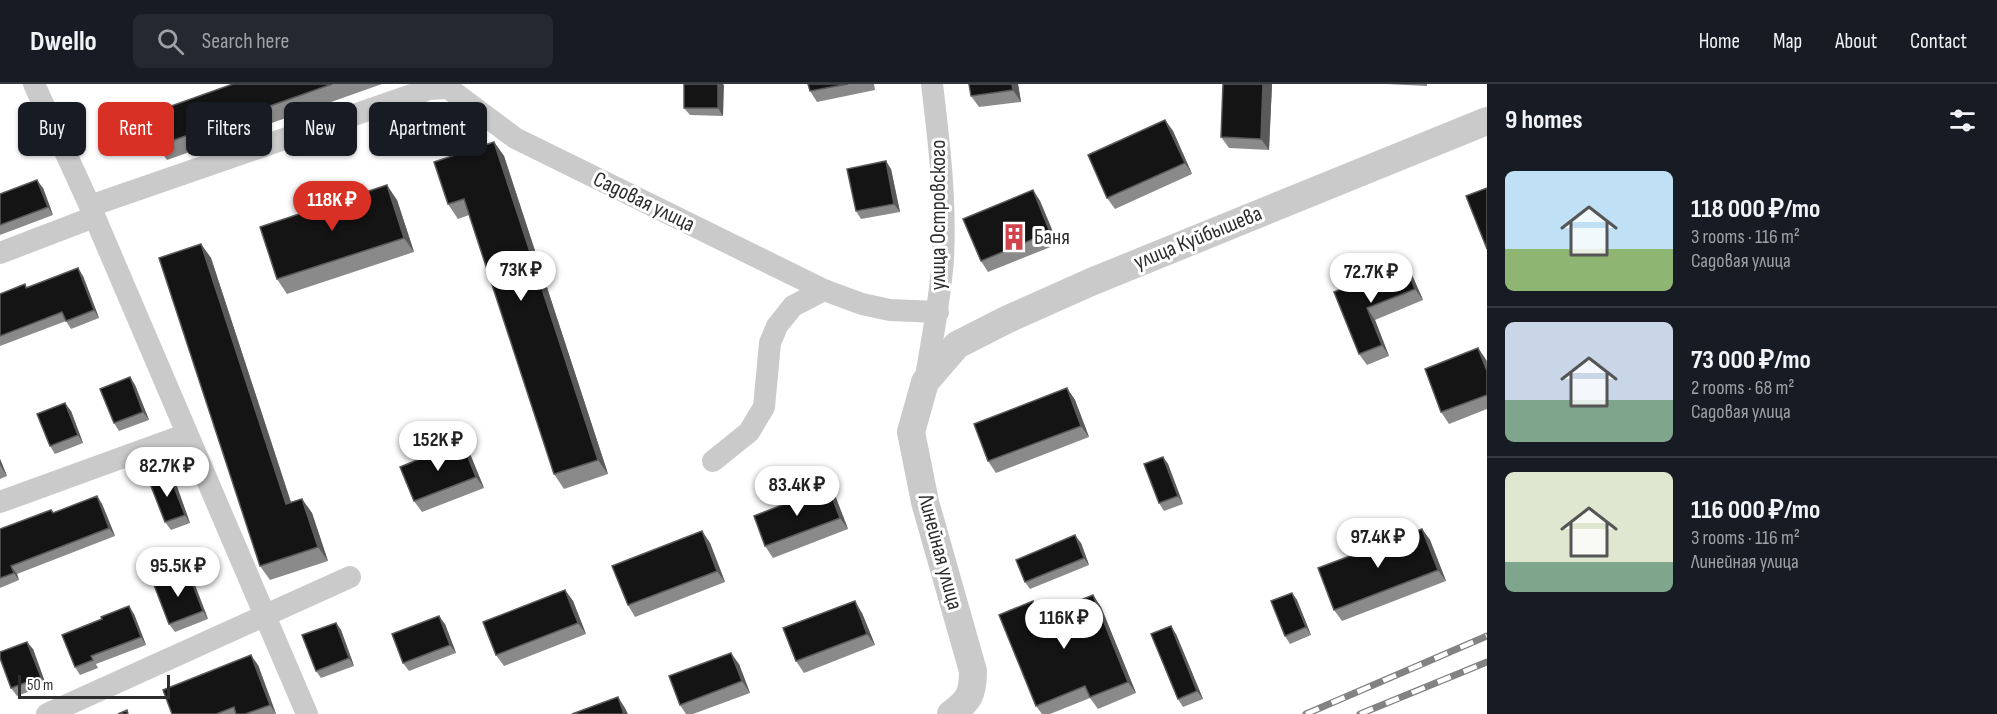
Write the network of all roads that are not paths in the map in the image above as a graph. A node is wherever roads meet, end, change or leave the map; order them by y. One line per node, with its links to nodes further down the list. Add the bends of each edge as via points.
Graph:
1 (34, 84): 4 (street)
2 (932, 84): 7 (street, улица Островского, via 942,174 943,257)
3 (1487, 121): 8 (street, улица Куйбышева, via 1006,320 957,345)
4 (92, 212): 5 (street, Садовая улица); 6 (street, Садовая улица, via 429,89 448,88 515,138); 9 (street)
5 (0, 254)
6 (824, 290): 7 (street, Садовая улица, via 890,310); 10 (street, via 793,306 777,326 770,343 764,407 748,432)
7 (938, 312): 8 (street, улица Островского)
8 (925, 382): 16 (street, Линейная улица, via 911,432 925,502 973,671 973,688 966,703)
9 (187, 434): 11 (street); 13 (street)
10 (713, 461)
11 (0, 501)
12 (350, 577): 13 (street)
13 (265, 616): 14 (street); 15 (street)
14 (47, 714)
15 (307, 714)
16 (951, 714)

